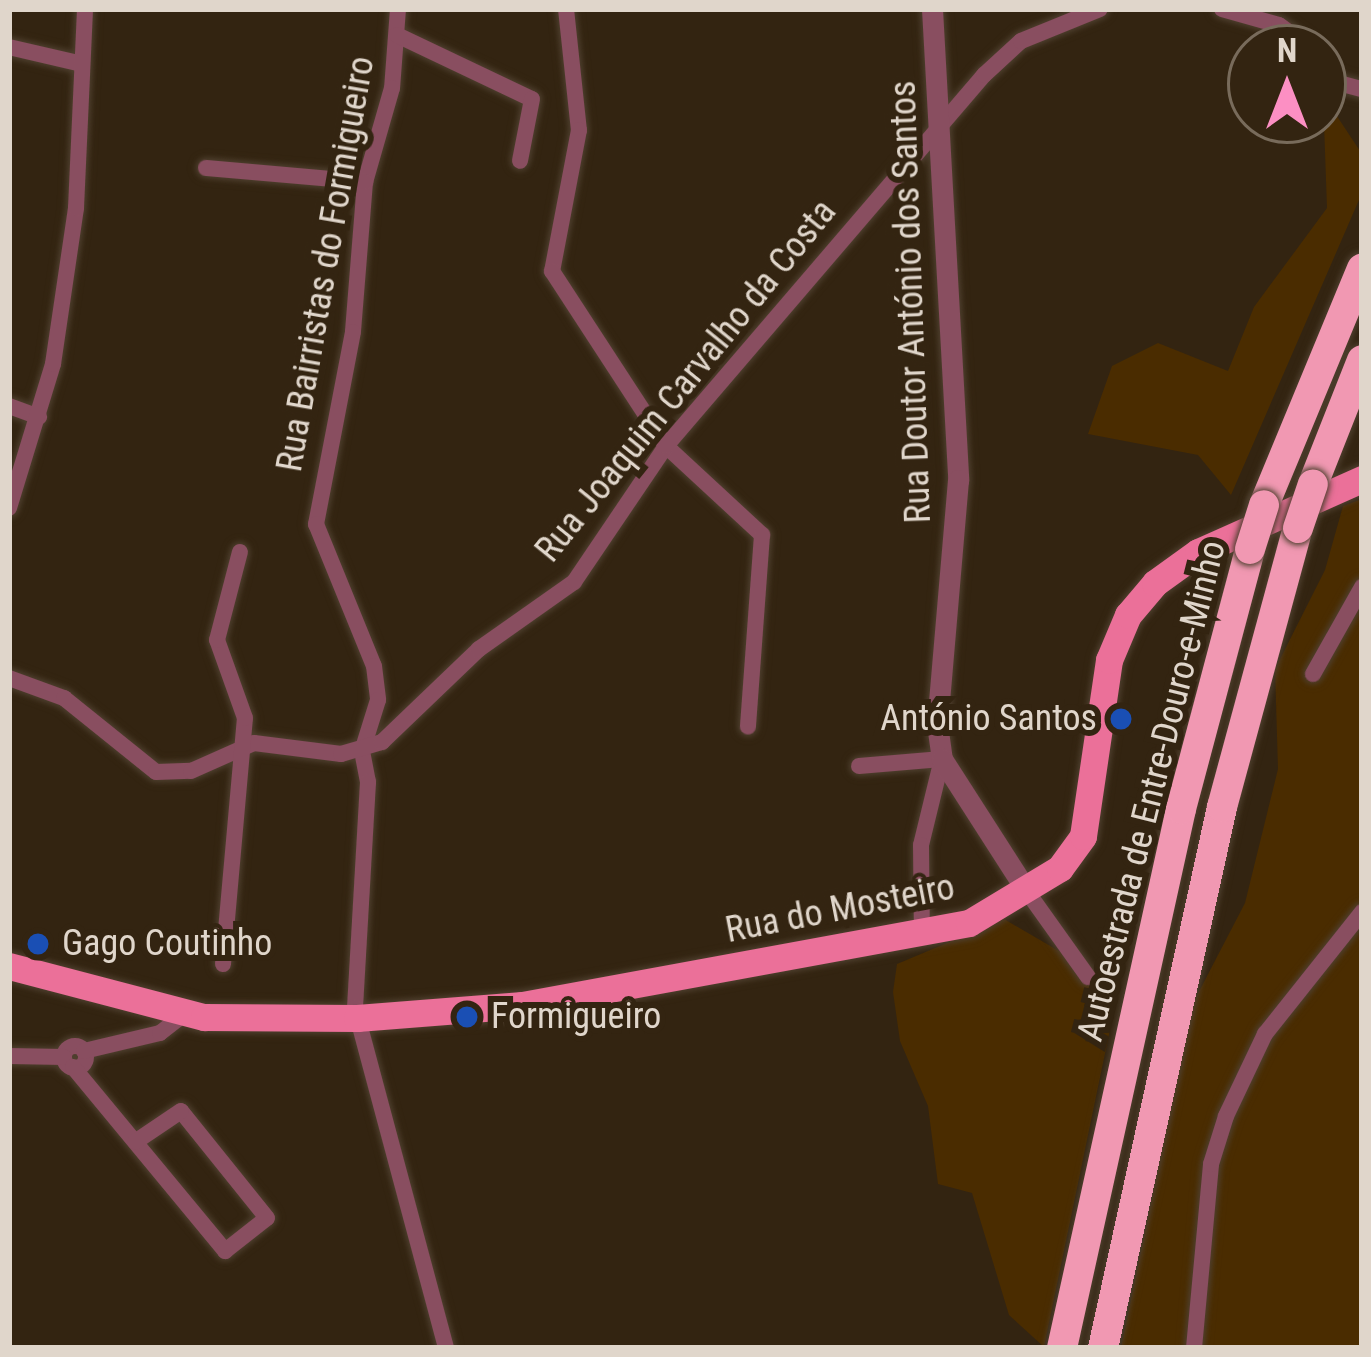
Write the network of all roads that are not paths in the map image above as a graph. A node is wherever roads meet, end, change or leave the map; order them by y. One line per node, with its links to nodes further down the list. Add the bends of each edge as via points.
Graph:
1 (104, 9): 7 (street)
2 (398, 9): 9 (street, Rua Bairristas do Formigueiro)
3 (566, 9): 20 (street, via 579,130 550,258)
4 (932, 9): 12 (street, Rua Doutor António dos Santos)
5 (1100, 9): 12 (street, Rua Joaquim Carvalho da Costa, via 1021,41)
6 (1222, 9): 8 (street)
7 (85, 12): 11 (street)
8 (1272, 24)
9 (397, 35): 13 (street, via 532,99); 15 (street, Rua Bairristas do Formigueiro, via 392,88)
10 (9, 47): 11 (street)
11 (78, 63): 19 (street, via 76,208)
12 (938, 128): 20 (street, Rua Joaquim Carvalho da Costa); 30 (street, Rua Doutor António dos Santos, via 958,480 937,724)
13 (520, 161)
14 (206, 169): 15 (street)
15 (365, 182): 29 (street, Rua Bairristas do Formigueiro, via 353,332 316,524 374,666 378,700)
16 (1362, 268): 46 (highway, Autoestrada de Entre-Douro-e-Minho, bridge, via 1250,549 1181,809)
17 (1362, 360): 47 (highway, Autoestrada de Entre-Douro-e-Minho, bridge, via 1298,528 1222,807)
18 (9, 406): 19 (street)
19 (39, 417): 22 (street)
20 (665, 446): 27 (street, via 762,535); 29 (street, Rua Joaquim Carvalho da Costa, via 574,582 508,626 382,742)
21 (1362, 479): 32 (main road, Rua do Mosteiro, via 1198,552 1127,615 1109,660 1083,836 1060,868)
22 (9, 508)
23 (240, 552): 28 (street, via 217,640 245,718)
24 (1362, 587): 25 (street)
25 (1313, 674)
26 (9, 678): 28 (street, via 64,698 156,772 191,771)
27 (748, 726)
28 (242, 747): 29 (street); 35 (street)
29 (362, 751): 40 (street, Rua Bairristas do Formigueiro)
30 (942, 759): 31 (street); 32 (street, Rua Doutor António dos Santos); 34 (street, via 921,845)
31 (859, 766)
32 (1026, 890): 34 (main road, Rua do Mosteiro, via 969,923); 37 (street, Rua Doutor António dos Santos)
33 (1362, 912): 48 (street, via 1265,1034 1226,1116 1211,1164)
34 (922, 937): 40 (main road, Rua do Mosteiro, via 522,1005)
35 (223, 964)
36 (9, 966): 38 (main road, Rua do Mosteiro)
37 (1088, 977)
38 (152, 1005): 39 (main road, Rua do Mosteiro); 41 (street)
39 (187, 1013): 40 (main road, Rua do Mosteiro, via 229,1021); 41 (street, via 160,1033)
40 (357, 1018): 45 (street, Rua Bairristas do Formigueiro)
41 (133, 1038): 43 (street)
42 (9, 1056): 43 (street)
43 (69, 1062): 44 (street)
44 (136, 1142): 44 (street, via 225,1251 267,1218 182,1112)
45 (446, 1348)
46 (1062, 1348)
47 (1103, 1348)
48 (1194, 1348)

